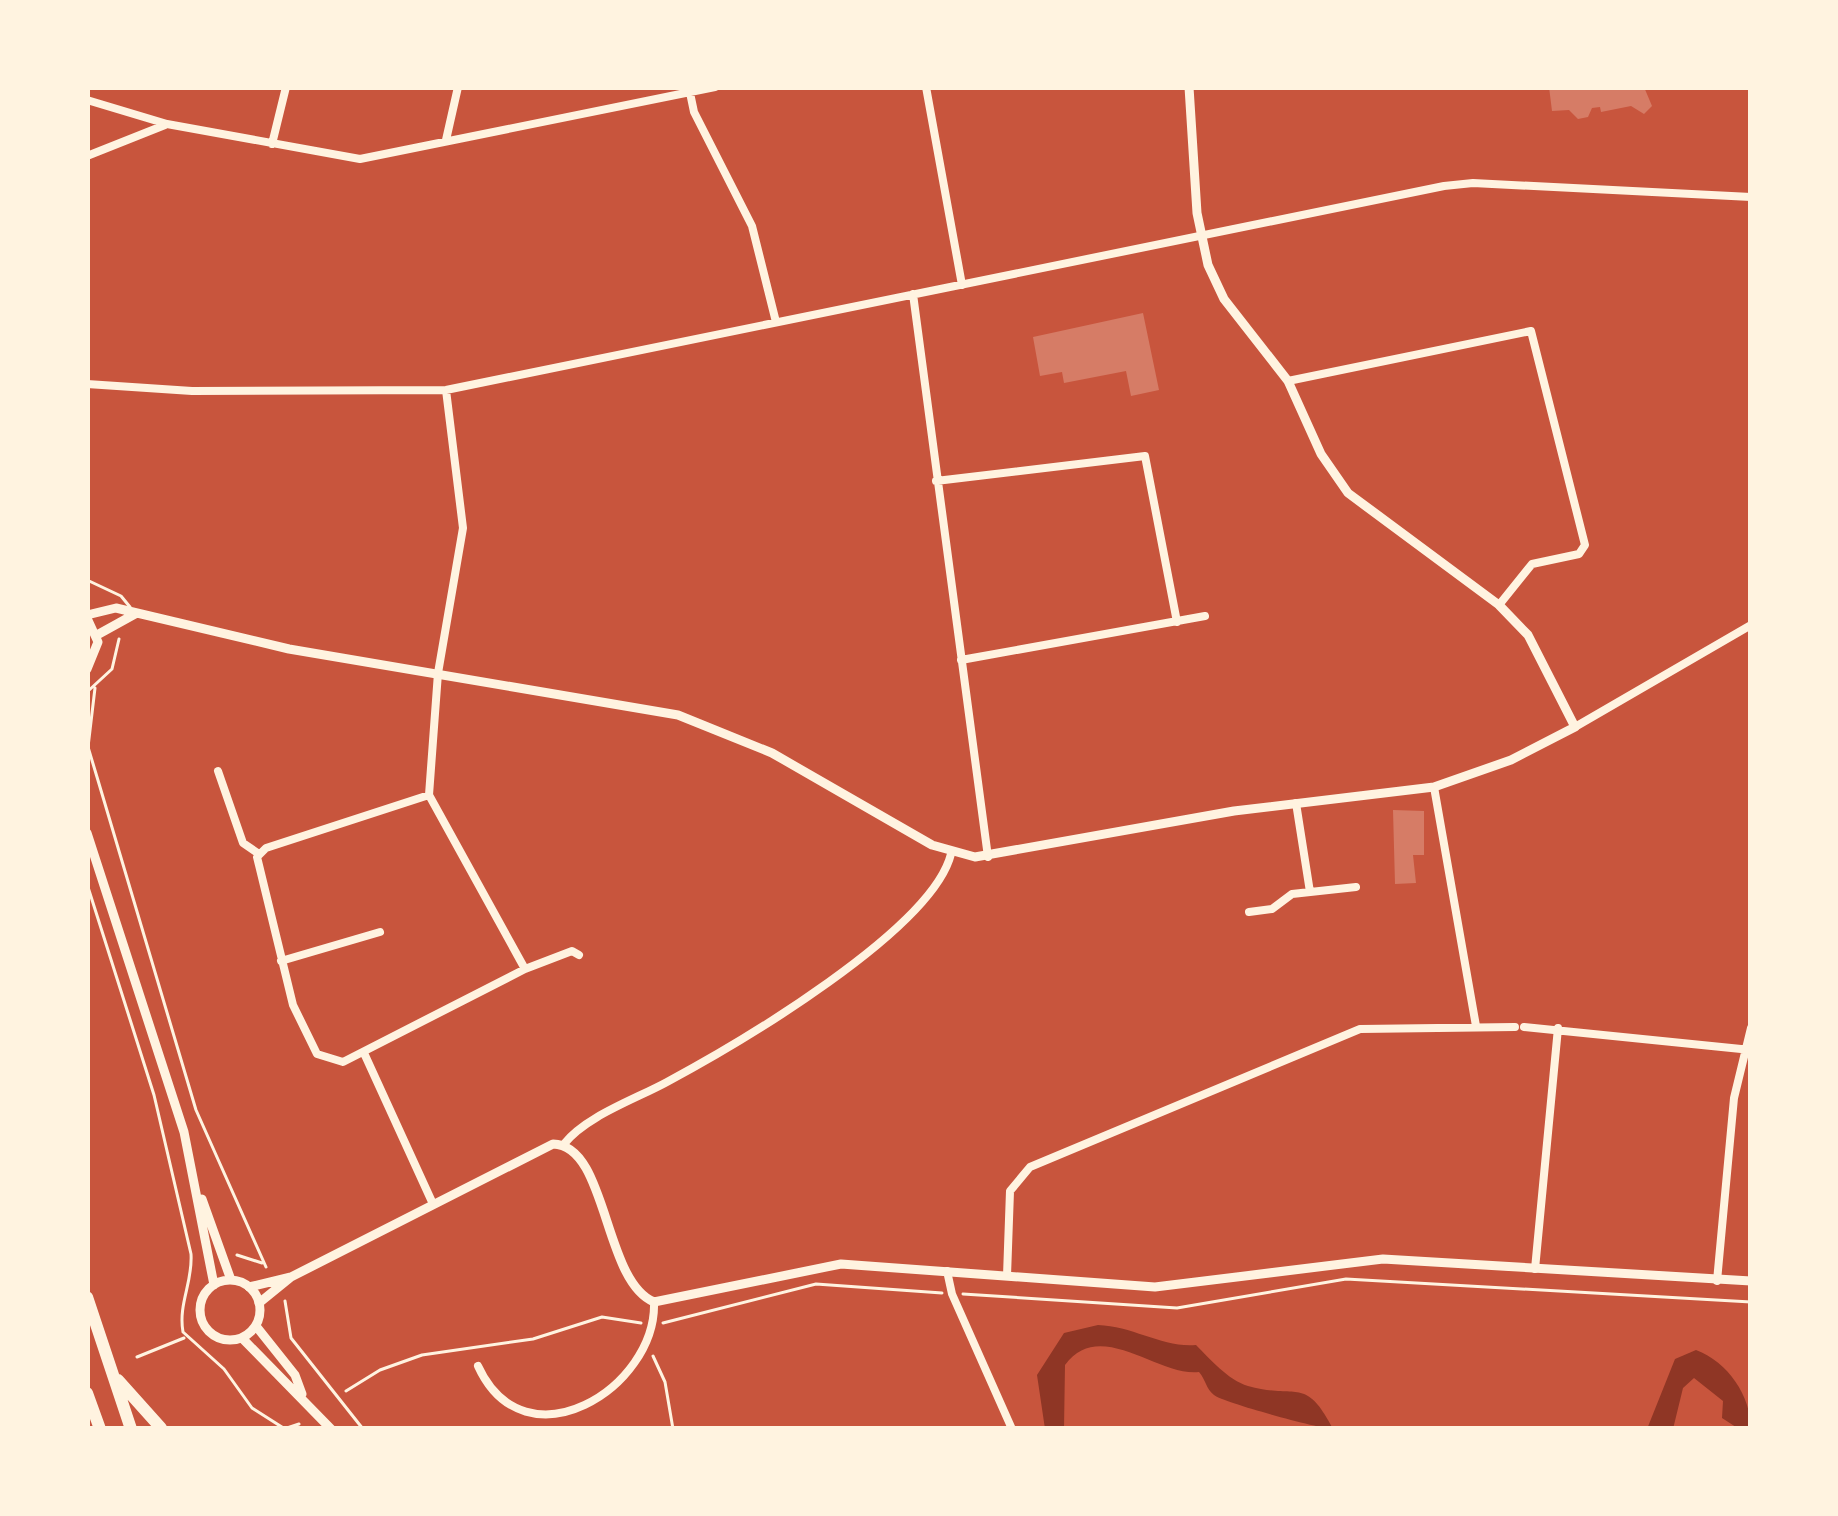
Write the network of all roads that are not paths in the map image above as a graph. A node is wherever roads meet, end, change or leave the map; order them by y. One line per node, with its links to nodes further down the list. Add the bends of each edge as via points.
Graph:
1 (286, 87): 10 (street)
2 (458, 87): 9 (street)
3 (715, 87): 6 (street)
4 (926, 87): 14 (street)
5 (1189, 87): 13 (street)
6 (690, 90): 9 (street); 16 (street, via 752,226)
7 (87, 100): 8 (street)
8 (166, 124): 10 (street); 11 (street)
9 (446, 140): 10 (street, via 359,159)
10 (272, 144)
11 (87, 156)
12 (1751, 197): 13 (street, via 1473,183)
13 (1201, 233): 14 (street); 17 (street, via 1224,299)
14 (962, 285): 15 (street)
15 (913, 294): 16 (street); 20 (street)
16 (776, 322): 19 (street)
17 (1288, 381): 22 (street, via 1348,493); 22 (street, via 1531,331 1585,545 1580,554 1532,564)
18 (87, 384): 19 (street)
19 (446, 389): 31 (street, via 463,511)
20 (936, 481): 26 (street, via 1145,456); 29 (street)
21 (87, 580): 23 (lane, via 121,596)
22 (1499, 605): 32 (street, via 1538,648)
23 (135, 614): 24 (street, via 113,607); 28 (street); 31 (street)
24 (87, 616): 28 (street)
25 (1205, 616): 26 (street)
26 (1177, 622): 29 (street)
27 (1751, 625): 32 (street)
28 (97, 635): 30 (street)
29 (961, 660): 40 (street)
30 (87, 669)
31 (438, 674): 35 (street); 39 (street, via 678,715 772,753)
32 (1575, 727): 34 (street)
33 (218, 771): 38 (street, via 243,843)
34 (1433, 788): 36 (street); 48 (street)
35 (428, 796): 38 (street); 47 (street)
36 (1296, 803): 40 (street); 42 (street)
37 (87, 833): 54 (street)
38 (259, 854): 46 (street)
39 (951, 854): 40 (street); 53 (street, via 921,906 773,1020)
40 (988, 856)
41 (1356, 886): 42 (street)
42 (1310, 892): 43 (street)
43 (1249, 912)
44 (380, 932): 46 (street)
45 (579, 955): 47 (street)
46 (281, 961): 52 (street, via 317,1054 333,1063)
47 (525, 969): 52 (street)
48 (1476, 1026): 49 (street); 58 (street, via 1360,1029 1030,1167 1010,1191)
49 (1558, 1028): 51 (street); 57 (street)
50 (1751, 1028): 51 (street)
51 (1748, 1049): 62 (street, via 1734,1098)
52 (364, 1053): 55 (street)
53 (564, 1144): 55 (street, via 543,1147); 66 (street, via 581,1158 635,1288)
54 (199, 1195): 60 (street); 63 (street)
55 (433, 1204): 59 (street)
56 (947, 1269): 58 (street); 66 (street, via 815,1266); 78 (street)
57 (1535, 1270): 58 (street, via 1383,1259 1180,1287); 62 (street)
58 (1007, 1276)
59 (291, 1277): 64 (street); 67 (street)
60 (231, 1280): 63 (street); 64 (street)
61 (1751, 1281): 62 (street)
62 (1717, 1282)
63 (214, 1285): 69 (street, via 201,1300 203,1324 217,1338)
64 (249, 1287): 67 (street)
65 (87, 1297): 71 (highway)
66 (654, 1302): 70 (street, via 646,1342 601,1396 559,1415 504,1403)
67 (259, 1303): 68 (street)
68 (256, 1325): 69 (street); 73 (street)
69 (242, 1338): 73 (street)
70 (478, 1366)
71 (110, 1372): 74 (highway); 76 (highway)
72 (87, 1393): 75 (highway)
73 (302, 1394): 77 (street)
74 (161, 1428)
75 (100, 1429)
76 (131, 1429)
77 (331, 1429)
78 (1012, 1429)

